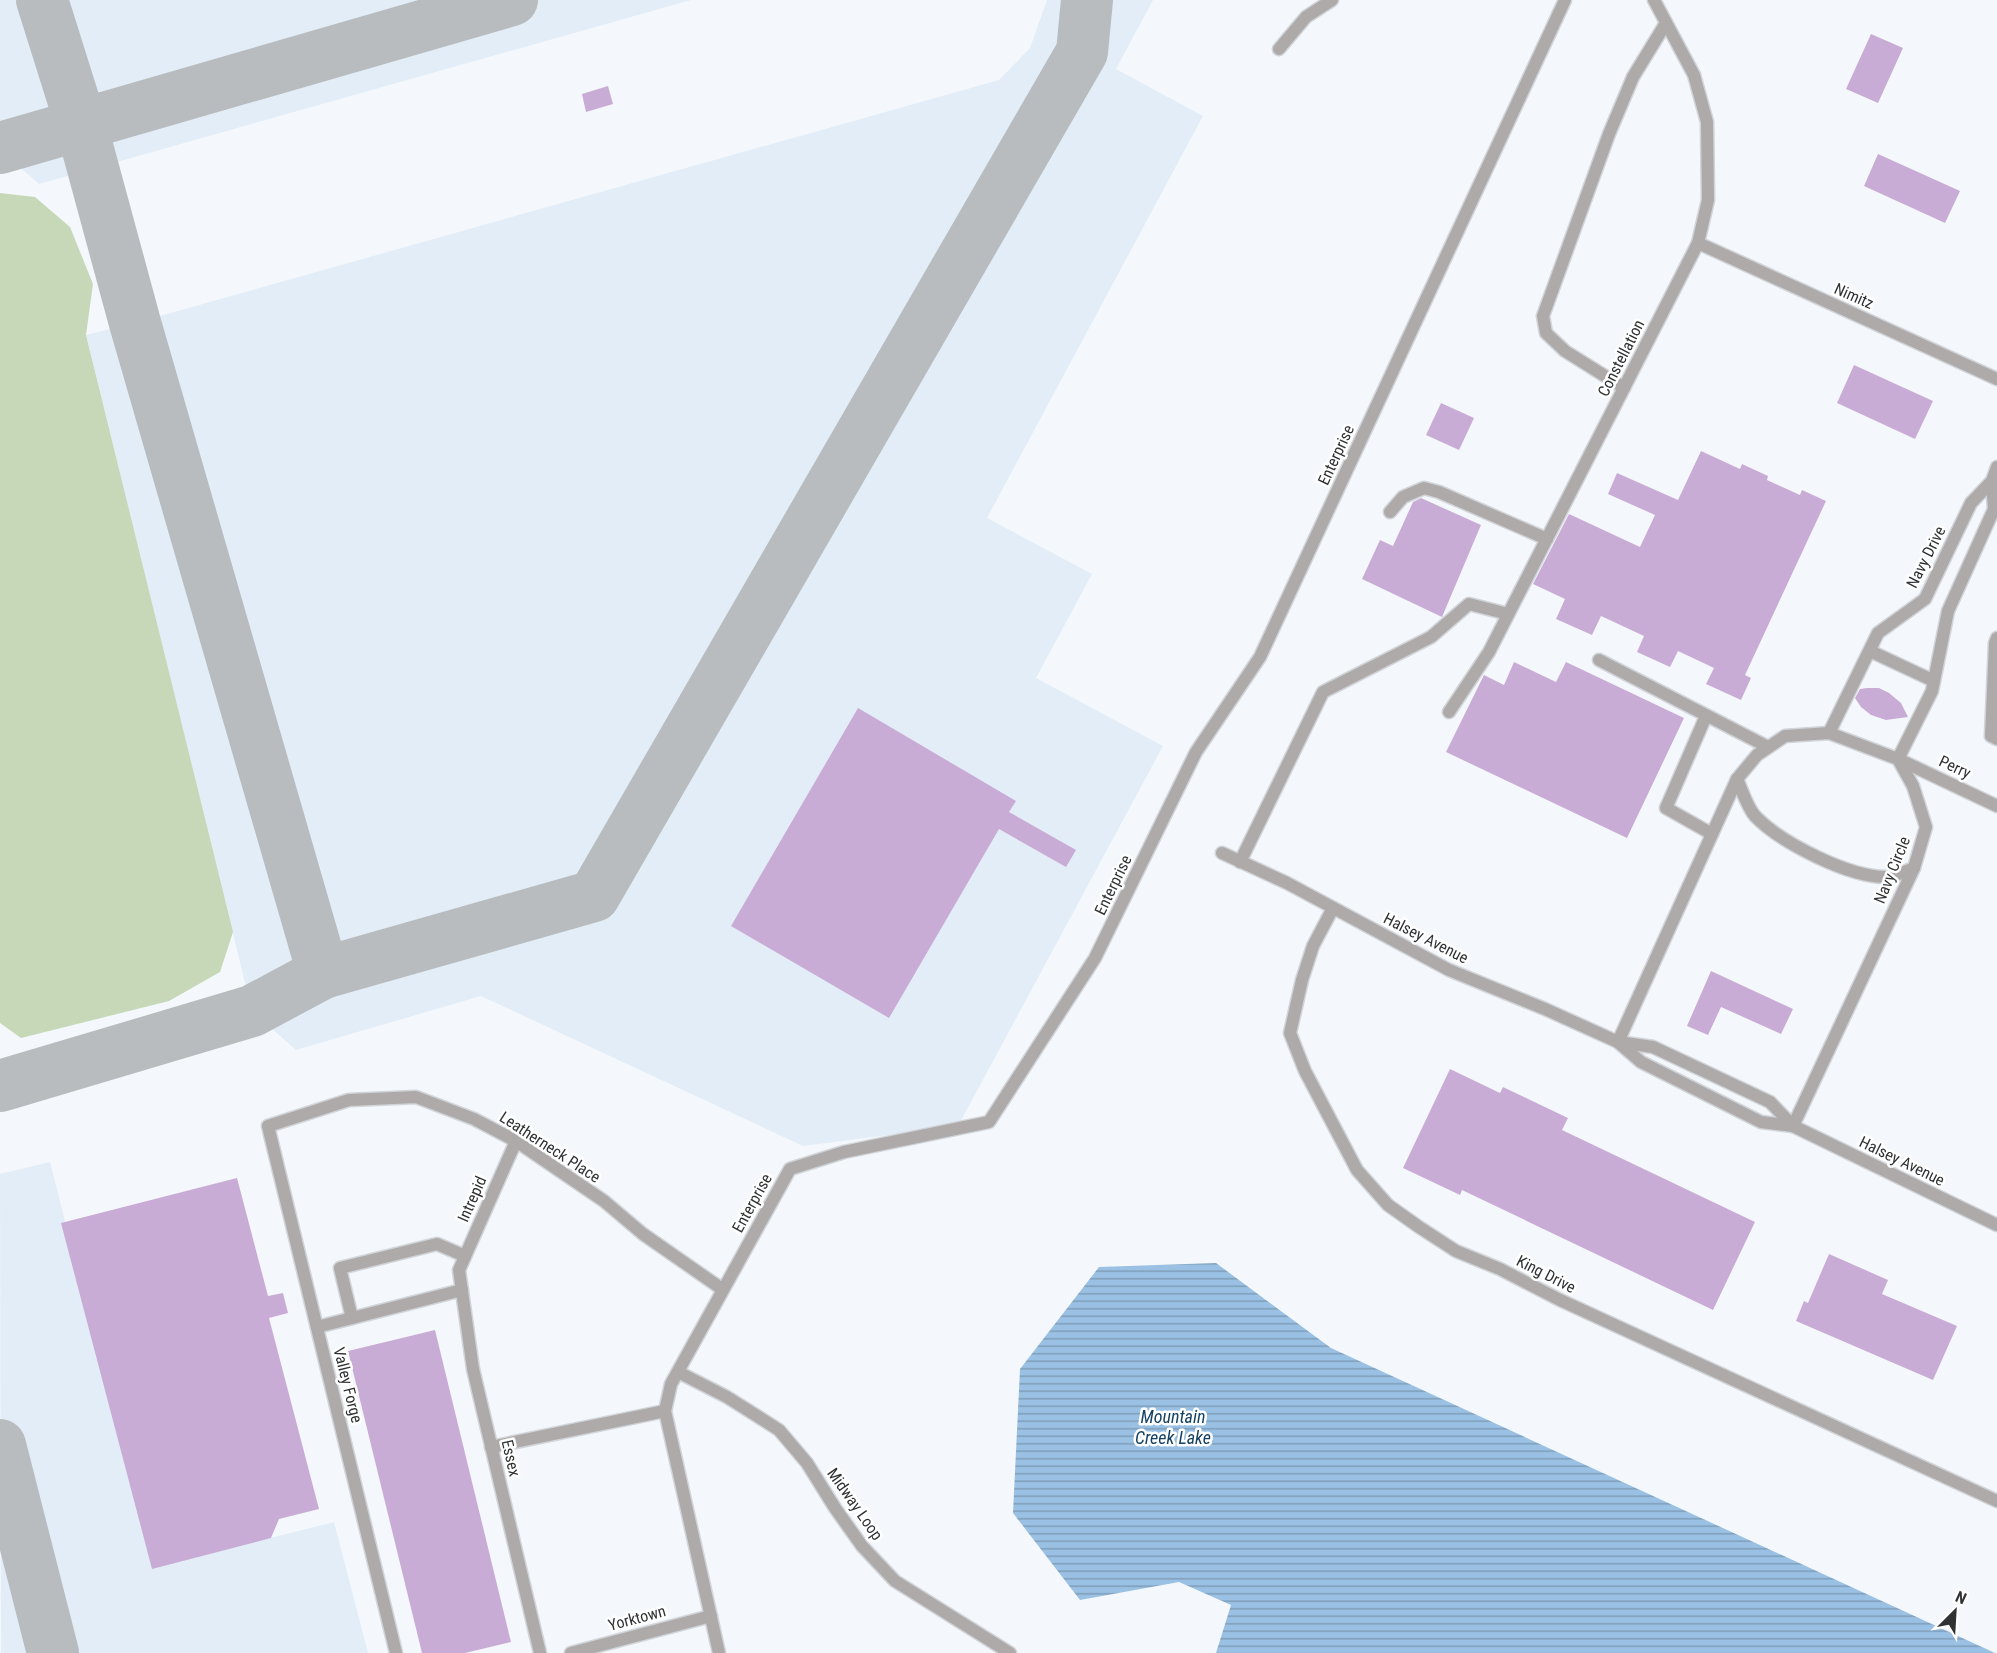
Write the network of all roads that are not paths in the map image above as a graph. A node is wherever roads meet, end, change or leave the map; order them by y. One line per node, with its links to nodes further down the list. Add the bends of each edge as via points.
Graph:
1 (1332, 0): 5 (lane, via 1306,17)
2 (1565, 0): 39 (lane, Enterprise, via 1260,657 1196,752 1095,958 1026,1064 988,1122 844,1152 790,1169)
3 (1654, 0): 4 (lane, Constellation)
4 (1666, 23): 6 (lane, Constellation, via 1694,75 1707,122 1708,200); 8 (lane, via 1633,77 1609,134 1543,316 1546,333 1565,351)
5 (1279, 49)
6 (1698, 243): 7 (lane, Nimitz); 8 (lane, Constellation)
7 (1997, 379)
8 (1624, 388): 11 (lane, Constellation)
9 (1995, 473): 14 (lane, Navy Drive, via 1971,503 1925,599 1878,633); 16 (lane, Navy Drive, via 1994,509 1948,611)
10 (1390, 512): 11 (lane, via 1403,497 1424,488)
11 (1546, 539): 12 (lane, Constellation)
12 (1508, 614): 17 (lane, Constellation, via 1489,652); 27 (lane, via 1468,604 1431,637 1323,692)
13 (1997, 638): 20 (lane, via 1991,736)
14 (1870, 651): 16 (lane); 19 (lane, Navy Drive)
15 (1599, 660): 18 (lane)
16 (1934, 681): 22 (lane, Navy Drive)
17 (1449, 712)
18 (1706, 716): 21 (lane); 25 (lane, via 1666,808)
19 (1829, 733): 21 (lane, via 1785,736); 22 (lane)
20 (1997, 739)
21 (1768, 747): 23 (lane)
22 (1898, 759): 24 (lane, Perry); 28 (lane, Navy Circle, via 1913,786 1926,827)
23 (1737, 779): 25 (lane); 28 (lane, via 1754,815 1783,838 1824,860 1861,874 1889,877)
24 (1997, 806)
25 (1712, 834): 30 (lane)
26 (1222, 853): 27 (lane, Halsey Avenue)
27 (1240, 862): 29 (lane, Halsey Avenue)
28 (1914, 868): 34 (lane, Navy Circle)
29 (1333, 908): 30 (lane, Halsey Avenue, via 1449,970); 46 (lane, King Drive, via 1313,946 1290,1033 1305,1071 1357,1170 1388,1205 1456,1251)
30 (1618, 1042): 31 (lane, Halsey Avenue, via 1653,1047); 32 (lane, Halsey Avenue, via 1641,1062)
31 (1712, 1075): 32 (lane); 34 (lane, Halsey Avenue, via 1770,1102)
32 (1703, 1094): 34 (lane, Halsey Avenue, via 1761,1122)
33 (268, 1126): 35 (lane, Leatherneck Place, via 349,1100 416,1097 474,1119); 42 (lane, Valley Forge)
34 (1793, 1126): 36 (lane, Halsey Avenue)
35 (516, 1141): 37 (lane, Intrepid); 39 (lane, Leatherneck Place)
36 (1997, 1225)
37 (465, 1256): 38 (lane, Intrepid); 41 (lane, via 437,1245 340,1268)
38 (459, 1270): 40 (lane, Essex)
39 (722, 1289): 43 (lane, Enterprise)
40 (462, 1290): 41 (lane); 45 (lane, Essex, via 473,1369)
41 (351, 1318): 42 (lane)
42 (316, 1327): 48 (lane, Valley Forge)
43 (678, 1372): 44 (lane, Enterprise); 52 (lane, Midway Loop, via 779,1430 807,1463 862,1546 895,1581)
44 (665, 1411): 45 (lane); 47 (lane, Enterprise)
45 (491, 1447): 49 (lane, Essex)
46 (1997, 1501)
47 (711, 1616): 50 (lane, Yorktown); 51 (lane, Enterprise)
48 (396, 1653)
49 (540, 1653)
50 (571, 1653)
51 (719, 1653)
52 (1010, 1653)

